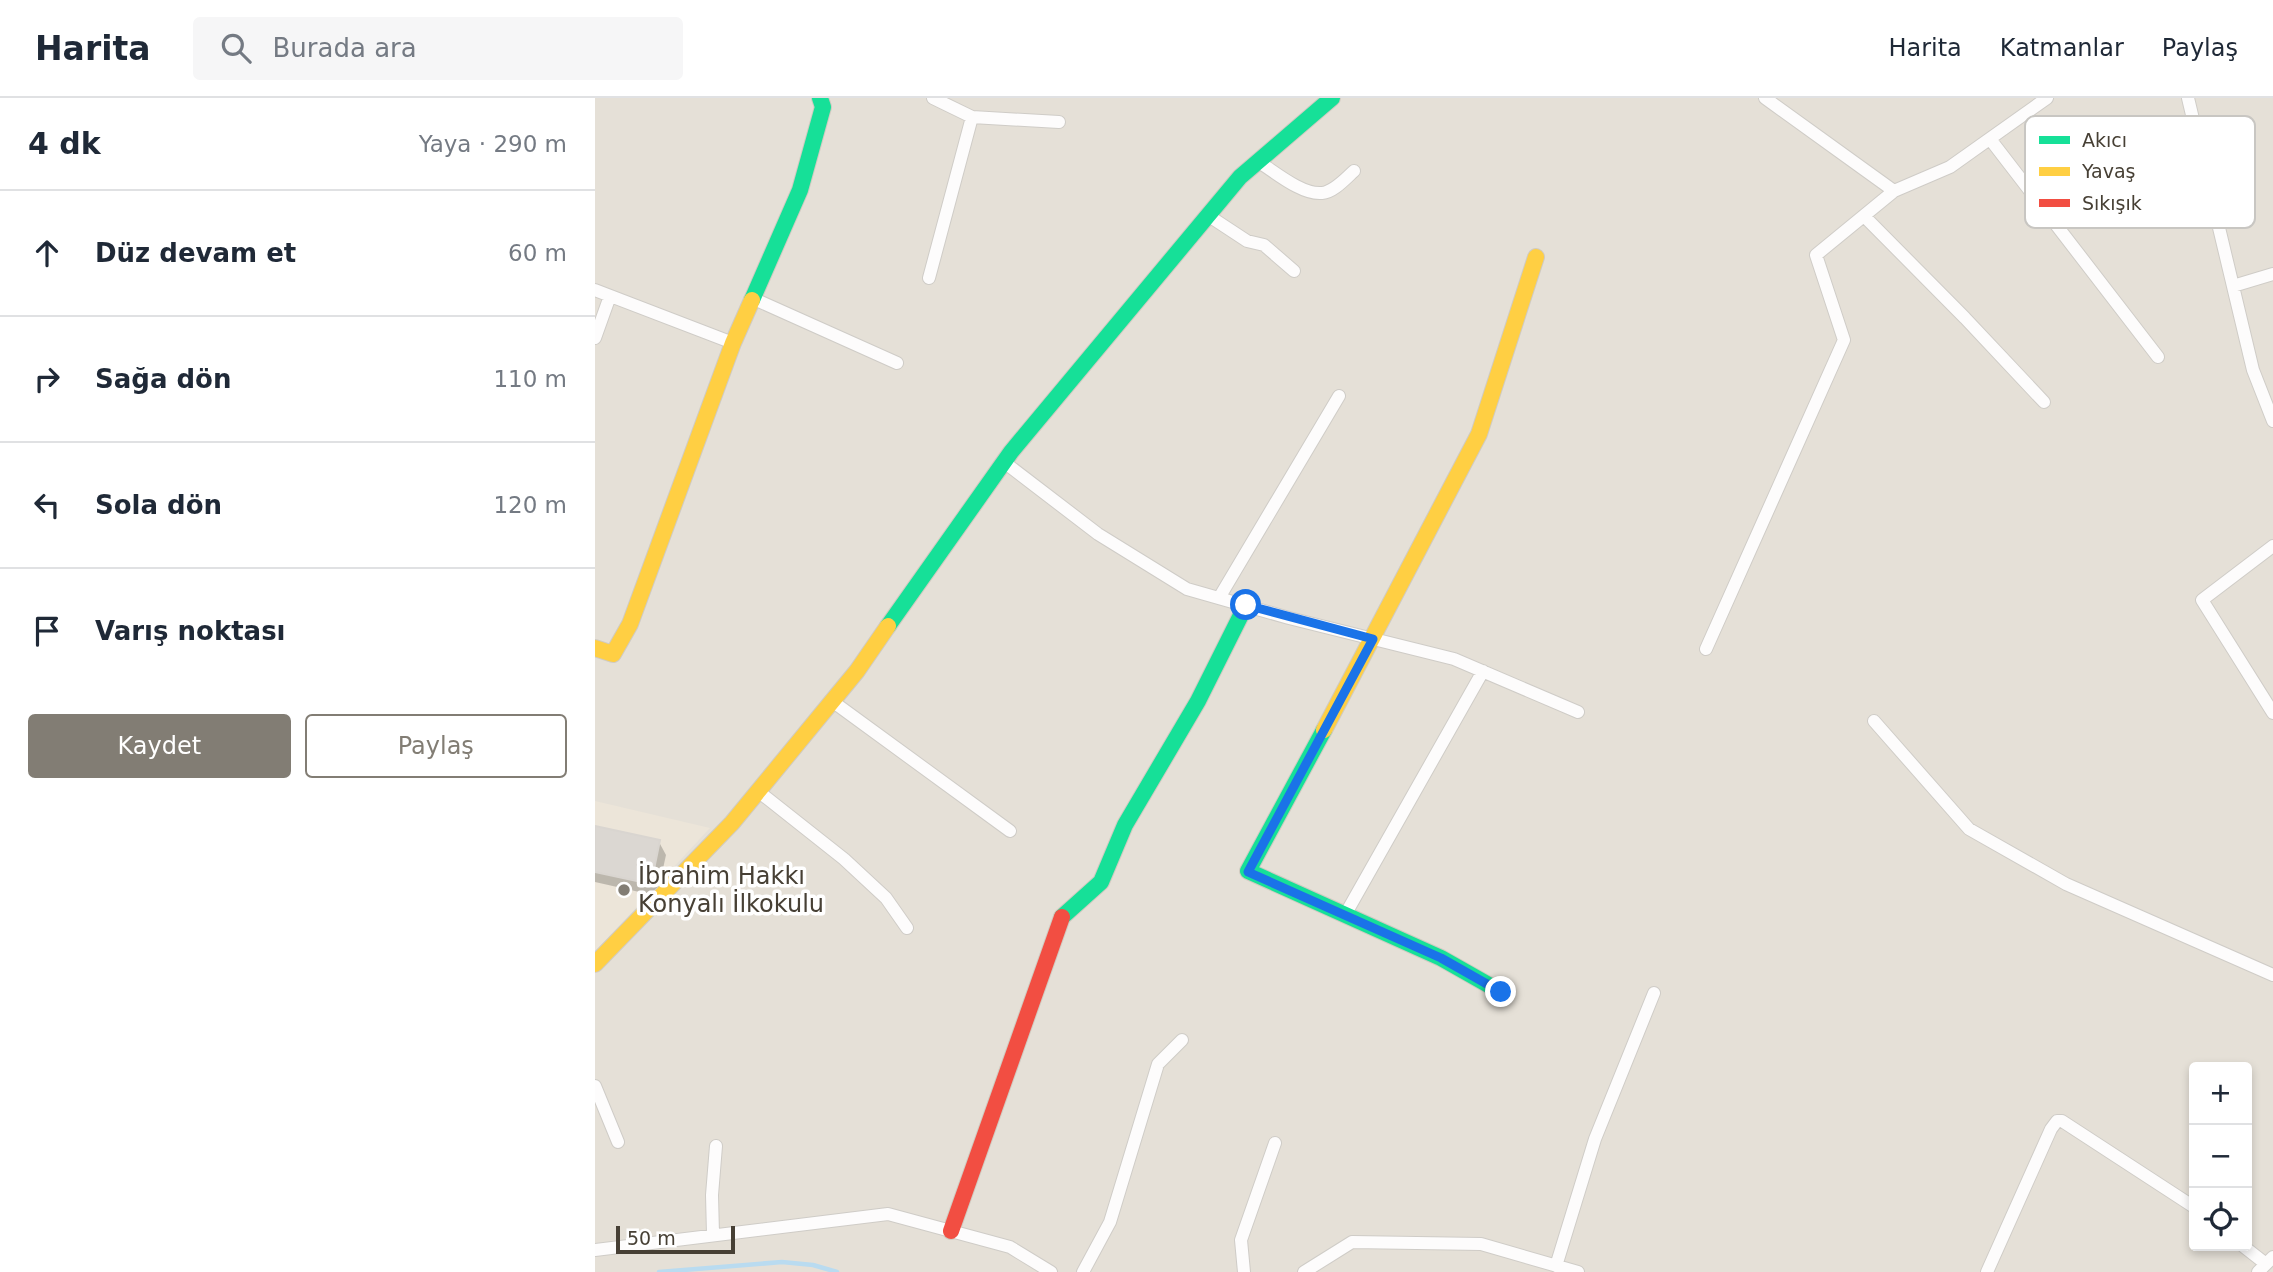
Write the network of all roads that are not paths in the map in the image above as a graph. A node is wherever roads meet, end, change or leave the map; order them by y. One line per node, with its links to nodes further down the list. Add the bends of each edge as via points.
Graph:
1 (820, 98): 26 (street, via 823,107 800,190)
2 (933, 98): 8 (street)
3 (1332, 98): 11 (street)
4 (1765, 98): 14 (street)
5 (2047, 98): 10 (street)
6 (2187, 98): 7 (street)
7 (2191, 116)
8 (972, 117): 9 (street); 22 (street)
9 (1059, 122)
10 (1990, 139): 13 (street); 14 (street, via 1950,167)
11 (1259, 162): 12 (street, via 1300,188 1322,193); 15 (street, via 1240,177)
12 (1354, 171)
13 (2025, 184)
14 (1894, 191): 16 (street)
15 (1209, 216): 20 (street, via 1247,241 1264,245); 34 (street)
16 (1864, 216): 32 (street); 40 (street, via 1816,255 1844,340)
17 (2059, 228): 29 (street)
18 (2218, 228): 23 (street)
19 (1536, 257): 38 (street, via 1479,434)
20 (1294, 271)
21 (2273, 274): 23 (street)
22 (929, 278)
23 (2232, 286): 33 (street, via 2253,370)
24 (595, 290): 25 (street)
25 (610, 296): 27 (street); 28 (street)
26 (752, 298): 28 (street); 30 (street)
27 (595, 338)
28 (733, 343): 39 (street, via 631,624 613,654)
29 (2158, 357)
30 (897, 363)
31 (1339, 396): 36 (street)
32 (2044, 402)
33 (2273, 421)
34 (1004, 462): 36 (street, via 1098,534 1187,589); 42 (street)
35 (2273, 546): 44 (street, via 2202,600)
36 (1219, 598): 37 (street)
37 (1246, 605): 38 (street); 60 (street, via 1198,701 1125,825 1101,882 1061,918)
38 (1373, 639): 41 (street); 48 (street, via 1248,872)
39 (595, 648)
40 (1706, 649)
41 (1483, 671): 43 (street); 48 (street)
42 (832, 701): 46 (street); 47 (street)
43 (1578, 712)
44 (2273, 713)
45 (1874, 721): 51 (street, via 1969,829 2066,884)
46 (758, 791): 49 (street, via 844,859 886,898); 50 (street)
47 (1010, 831)
48 (1345, 915): 52 (street, via 1441,958)
49 (907, 928)
50 (595, 964)
51 (2273, 975)
52 (1501, 992)
53 (1654, 993): 65 (street, via 1595,1139)
54 (1182, 1040): 67 (street, via 1158,1064 1110,1222)
55 (595, 1086): 56 (street)
56 (618, 1142)
57 (1275, 1143): 68 (street, via 1241,1240)
58 (716, 1146): 61 (street)
59 (2189, 1204): 71 (street, via 2057,1121)
60 (951, 1231): 61 (street, via 888,1214); 66 (street, via 1010,1247)
61 (713, 1234): 62 (street)
62 (595, 1250)
63 (2249, 1251): 64 (street)
64 (2265, 1264)
65 (1556, 1266): 69 (street, via 1481,1244 1352,1242); 70 (street)
66 (1051, 1272)
67 (1083, 1272)
68 (1244, 1272)
69 (1304, 1272)
70 (1578, 1272)
71 (1987, 1272)

